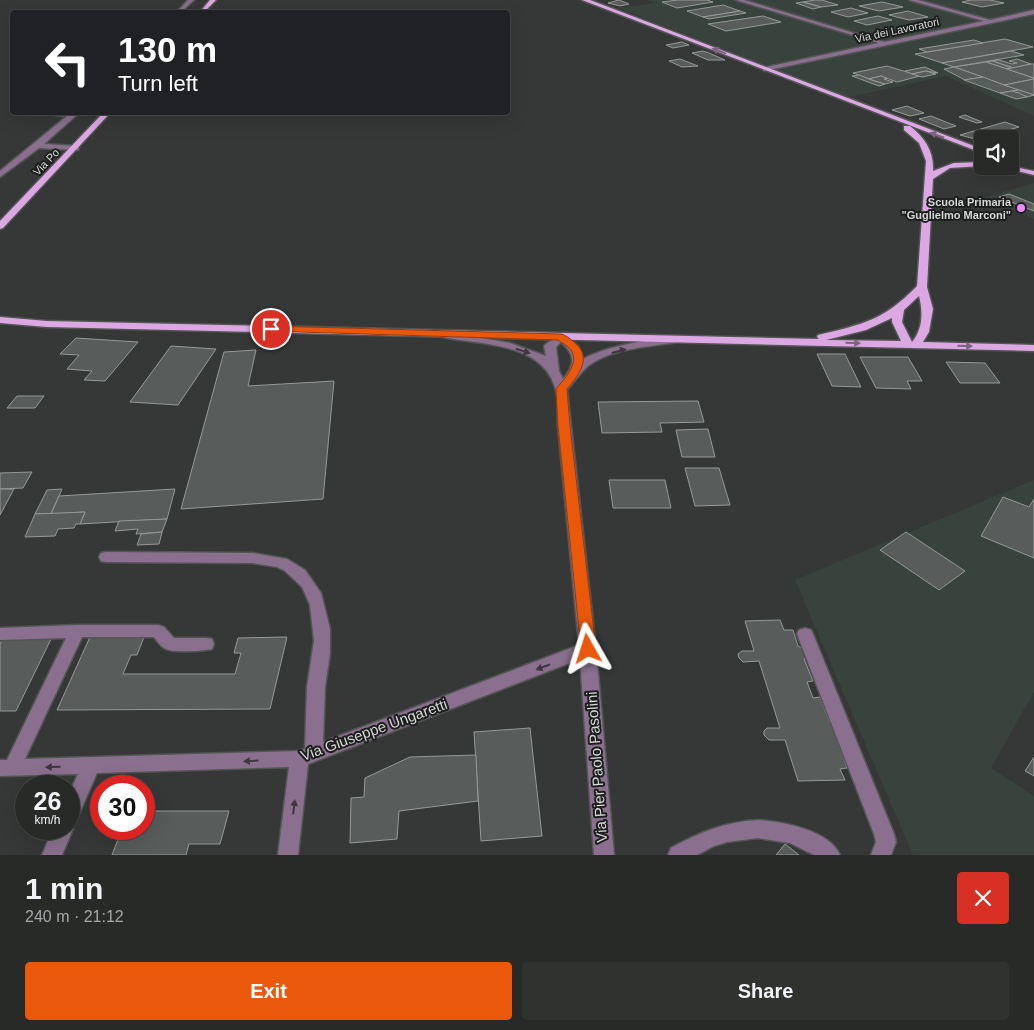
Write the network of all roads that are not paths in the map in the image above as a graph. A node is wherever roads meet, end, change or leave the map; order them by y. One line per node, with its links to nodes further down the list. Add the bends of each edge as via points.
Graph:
1 (191, 0): 6 (street)
2 (213, 0): 7 (main road)
3 (585, 0): 11 (main road, one-way to 3)
4 (739, 0): 10 (street)
5 (912, 0): 9 (street)
6 (180, 10)
7 (204, 10)
8 (1034, 12): 9 (street, Via dei Lavoratori)
9 (990, 20): 10 (street, Via dei Lavoratori)
10 (883, 43): 11 (street, Via dei Lavoratori)
11 (764, 69): 14 (main road)
12 (73, 115): 15 (street)
13 (105, 115): 16 (main road, Via Po)
14 (892, 118): 17 (main road, one-way to 14); 23 (main road, via 922,139 930,161)
15 (37, 146): 16 (street); 22 (street)
16 (75, 148): 24 (main road, Via Po)
17 (974, 148)
18 (974, 164): 23 (main road, via 947,166)
19 (1019, 165): 21 (main road)
20 (1019, 169): 21 (main road)
21 (1034, 172)
22 (0, 175)
23 (929, 178): 25 (main road)
24 (0, 226)
25 (922, 287): 26 (main road); 32 (main road, via 928,309 924,332)
26 (899, 309): 31 (main road, via 864,327); 32 (main road, via 897,322)
27 (4, 320): 28 (main road)
28 (441, 334): 29 (main road); 34 (street, one-way to 34, via 528,352 542,359)
29 (561, 337): 30 (main road); 34 (street, via 550,346); 35 (street, via 576,349 579,359)
30 (678, 339): 31 (main road); 35 (street, one-way to 30, via 586,363 604,355)
31 (787, 342): 32 (main road, one-way to 32)
32 (912, 345): 33 (main road, one-way to 33)
33 (1033, 350)
34 (553, 371): 36 (street)
35 (576, 372): 36 (street)
36 (562, 389): 42 (street, Via Pier Paolo Pasolini)
37 (106, 557): 43 (street, via 253,558 290,566 307,581 318,607 322,655)
38 (77, 631): 39 (street); 41 (street, via 158,631 170,644); 45 (street)
39 (0, 634)
40 (805, 634): 53 (street, via 884,834 886,842)
41 (206, 644)
42 (588, 649): 43 (street, Via Giuseppe Ungaretti, one-way to 43); 50 (street, Via Pier Paolo Pasolini)
43 (307, 756): 44 (street, Via Giuseppe Ungaretti, one-way to 44); 49 (street, one-way to 43)
44 (90, 766): 45 (street, Via Giuseppe Ungaretti, one-way to 45); 46 (street)
45 (6, 768)
46 (80, 789)
47 (58, 840): 48 (street)
48 (52, 855)
49 (288, 855)
50 (604, 855)
51 (678, 855): 52 (street, via 712,837 745,830 794,834)
52 (830, 855)
53 (881, 855)

